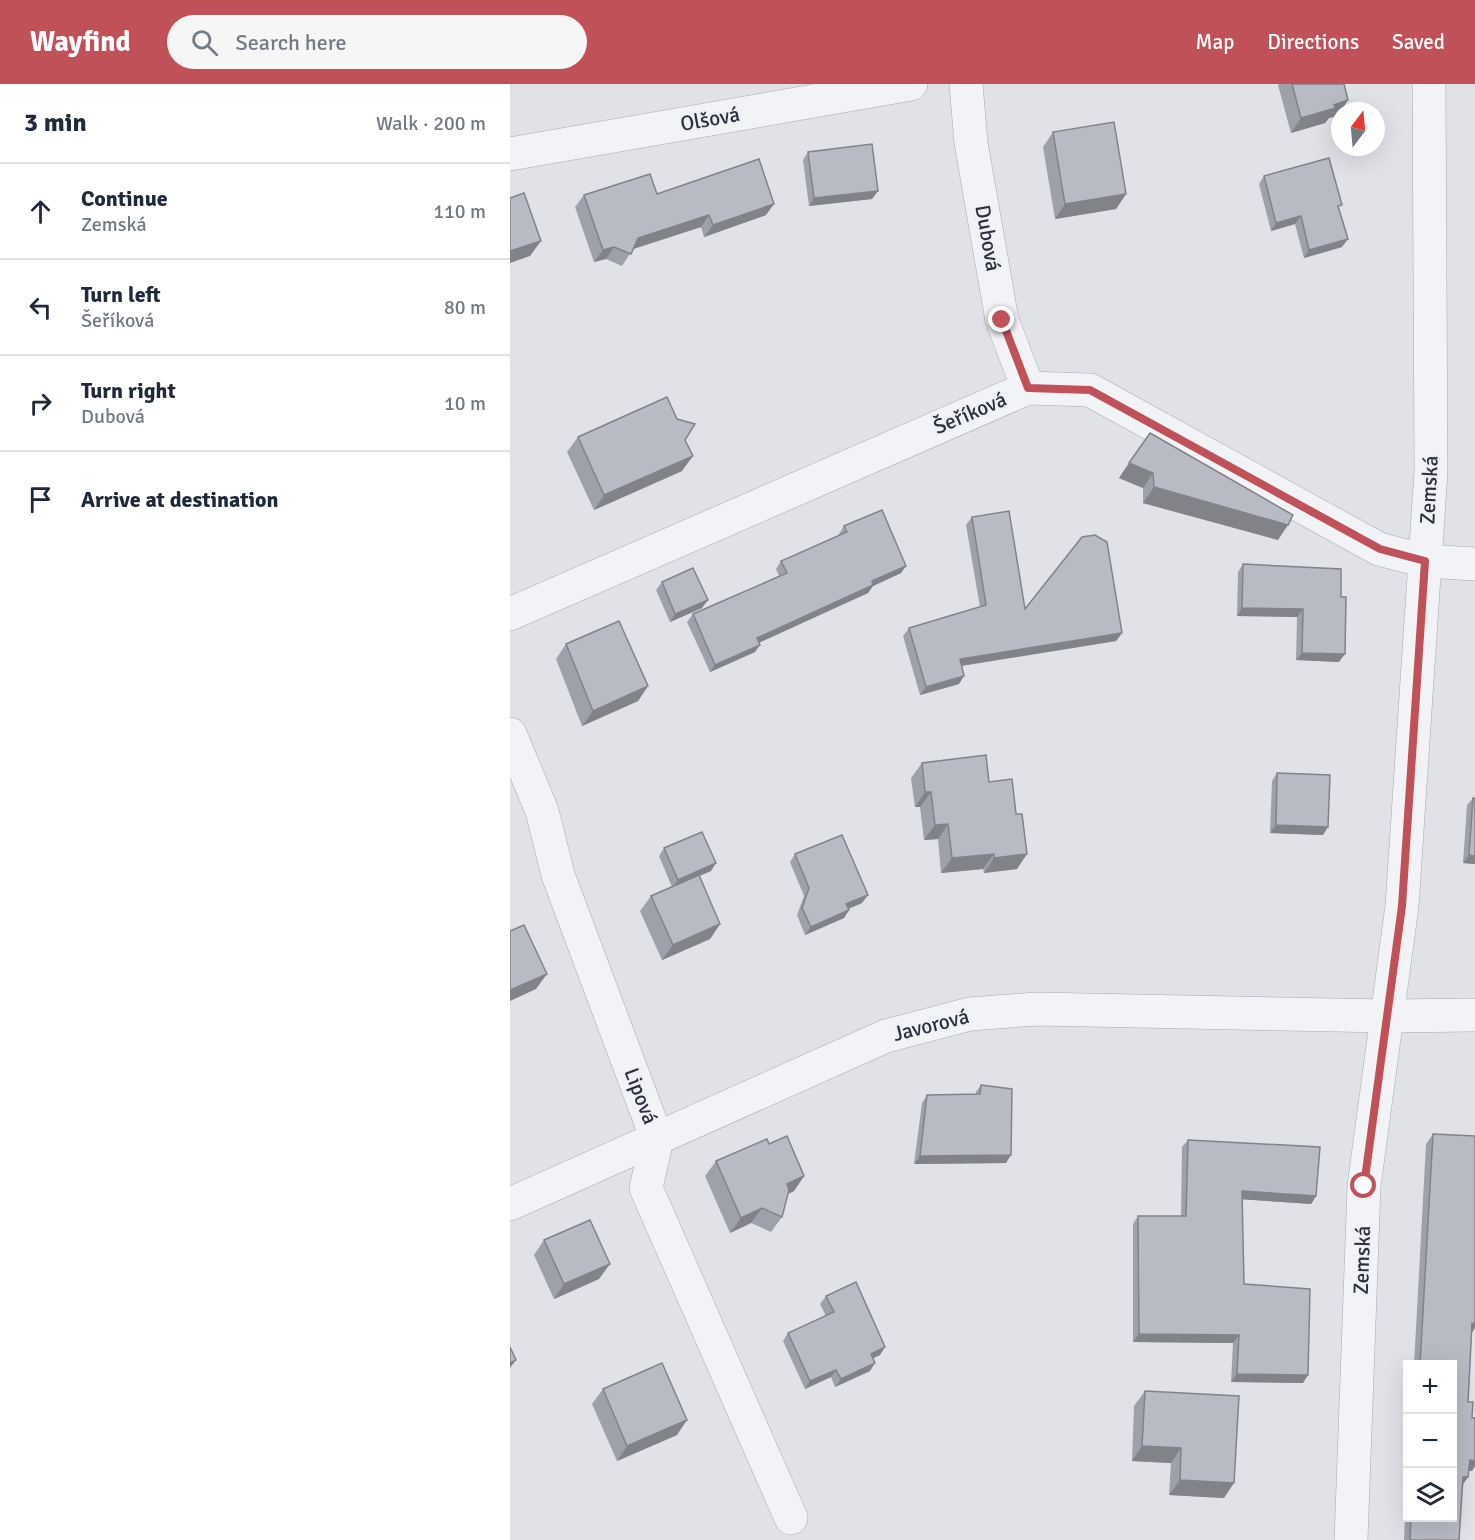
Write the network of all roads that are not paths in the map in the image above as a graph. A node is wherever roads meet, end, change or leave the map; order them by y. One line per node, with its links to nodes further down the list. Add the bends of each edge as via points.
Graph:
1 (911, 84): 4 (street, Olšová)
2 (966, 84): 5 (street, Dubová, via 971,143 1002,320)
3 (1429, 84): 6 (street, Zemská, via 1431,471)
4 (510, 154)
5 (1028, 388): 6 (street, Šeříková, via 1090,390 1380,549); 8 (street, Šeříková)
6 (1425, 561): 7 (street, Šeříková); 11 (street, Zemská, via 1402,906)
7 (1475, 564)
8 (510, 614)
9 (510, 734): 12 (street, Lipová, via 542,811 558,875)
10 (1475, 1015): 11 (street, Javorová)
11 (1386, 1016): 12 (street, Javorová, via 1038,1009 970,1014 886,1036); 15 (street, Zemská, via 1364,1186)
12 (657, 1139): 13 (street, Javorová); 14 (street, Lipová, via 646,1188)
13 (510, 1204)
14 (791, 1518)
15 (1351, 1540)

